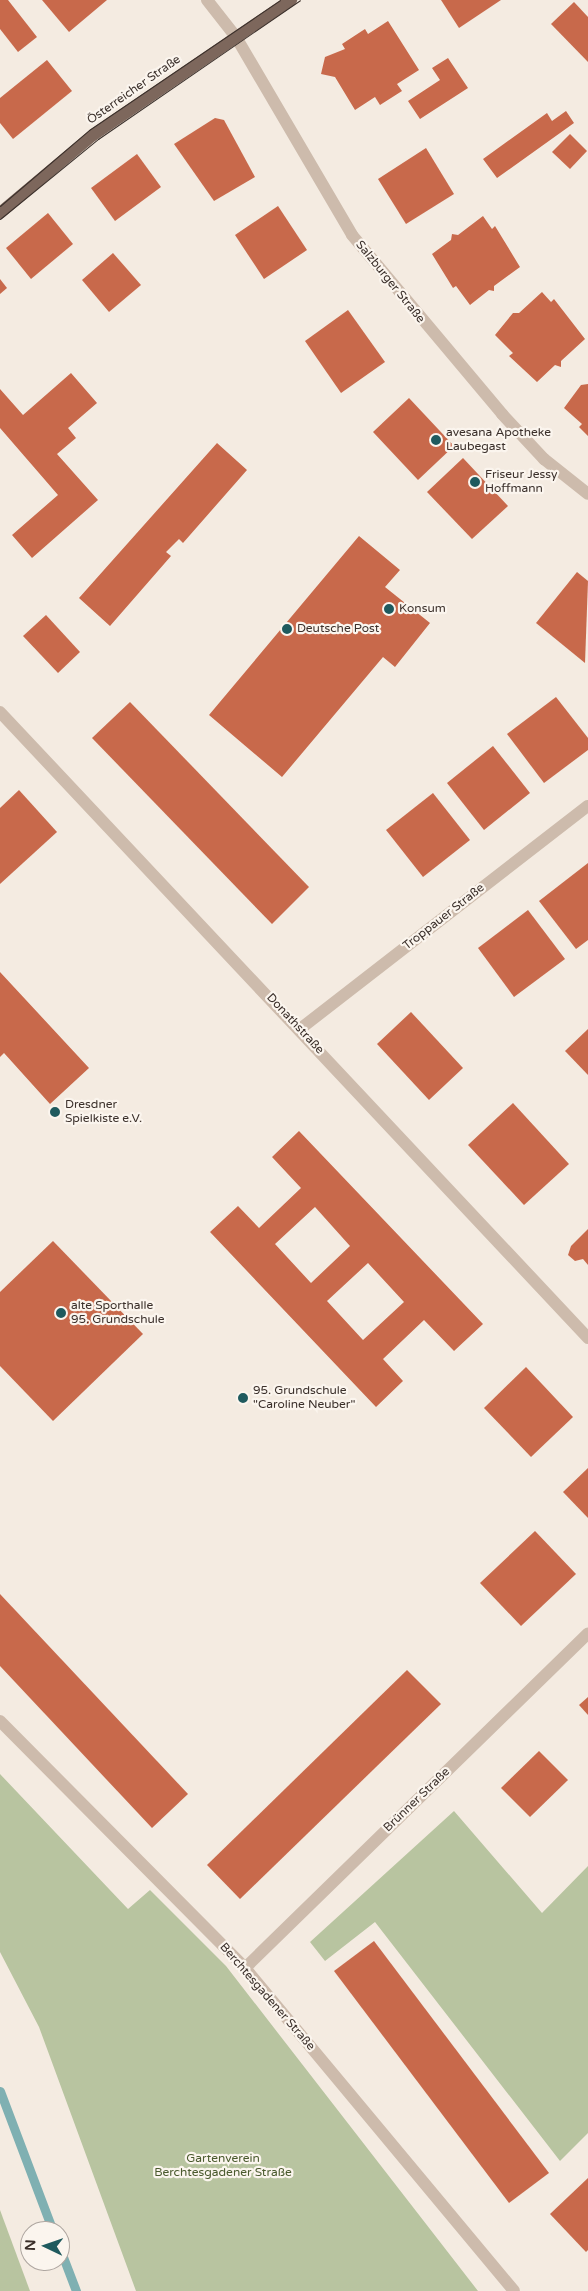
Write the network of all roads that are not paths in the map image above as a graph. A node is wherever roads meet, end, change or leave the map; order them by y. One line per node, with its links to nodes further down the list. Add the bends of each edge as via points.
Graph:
1 (207, 0): 3 (street, Salzburger Straße)
2 (291, 0): 3 (main road, Österreicher Straße)
3 (236, 36): 4 (main road, Österreicher Straße, via 93,135); 5 (street, Salzburger Straße, via 352,235 502,414 544,459)
4 (0, 212)
5 (588, 494)
6 (0, 712): 8 (street, Donathstraße)
7 (588, 806): 8 (street, Troppauer Straße)
8 (300, 1029): 9 (street, Donathstraße)
9 (588, 1338)
10 (588, 1632): 12 (street, Brünner Straße)
11 (0, 1721): 12 (street, Berchtesgadener Straße)
12 (245, 1968): 13 (street, Berchtesgadener Straße)
13 (514, 2291)

